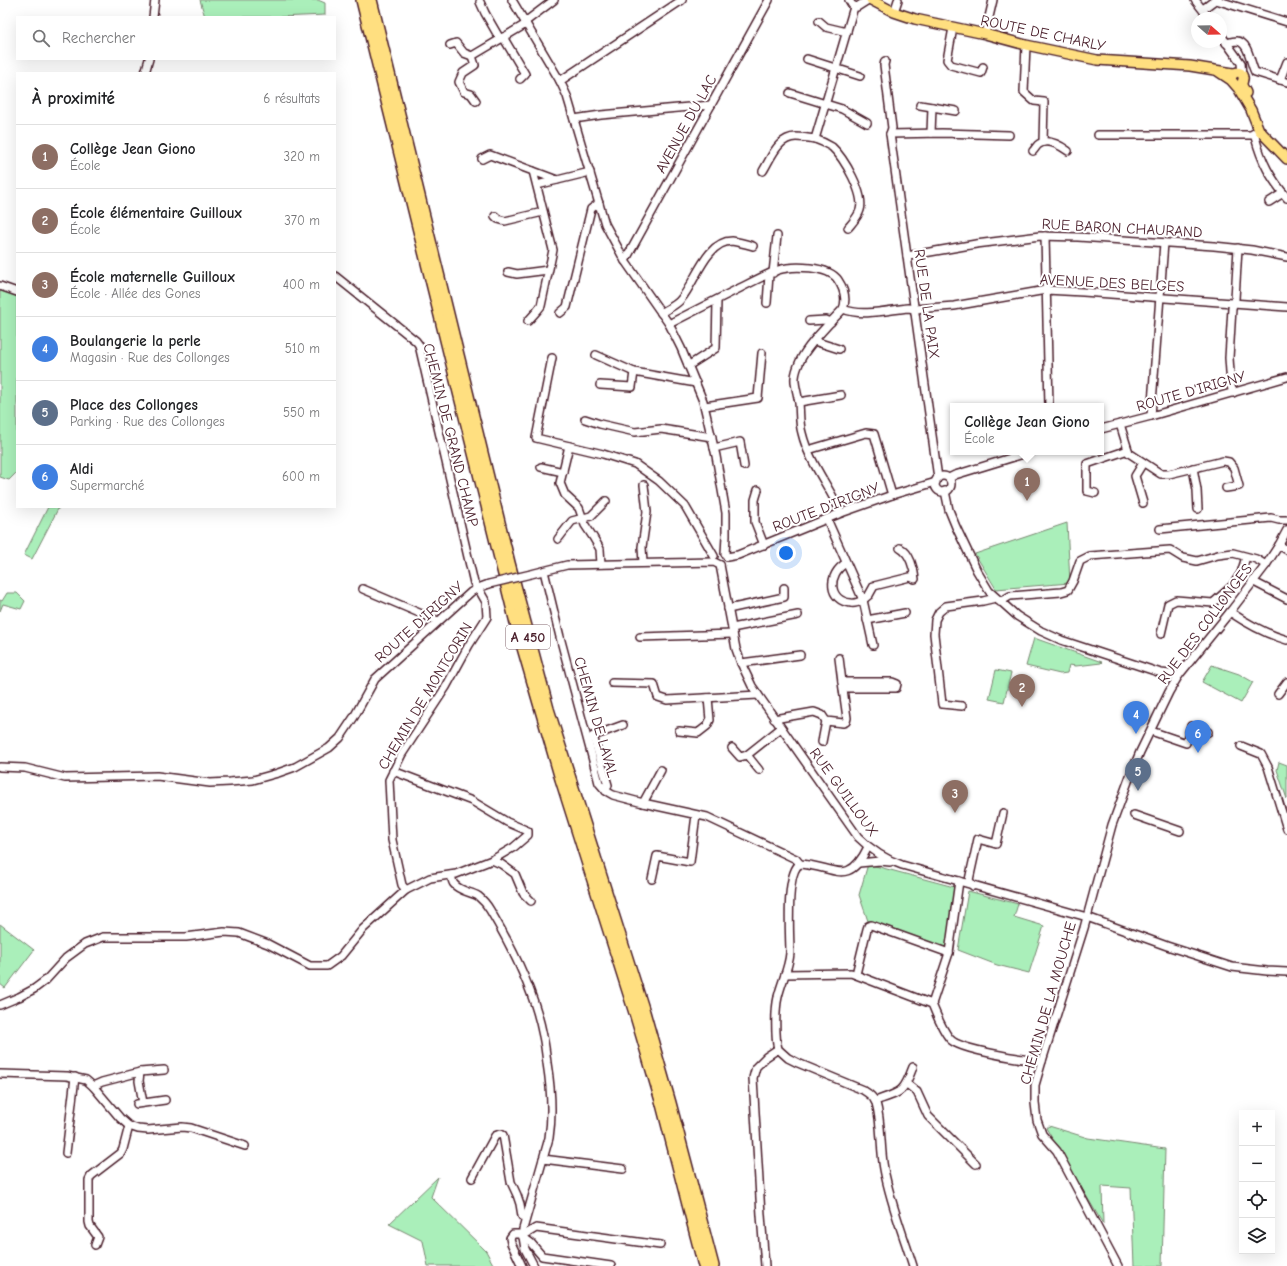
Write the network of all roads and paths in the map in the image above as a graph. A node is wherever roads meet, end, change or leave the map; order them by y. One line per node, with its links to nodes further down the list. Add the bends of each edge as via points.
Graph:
1 (155, 0): 19 (street)
2 (362, 0): 258 (highway, A 450, via 517,628 561,779 643,1038)
3 (371, 0): 259 (highway, A 450, via 527,634 668,1095)
4 (512, 0): 22 (street)
5 (554, 0): 22 (street)
6 (682, 0): 42 (street)
7 (769, 0): 47 (street, AVENUE DU LAC)
8 (849, 0): 15 (street)
9 (869, 0): 15 (street); 17 (main road, ROUTE DE CHARLY)
10 (898, 0): 17 (street)
11 (993, 0): 25 (street)
12 (1195, 0): 16 (street)
13 (1216, 0): 16 (street); 21 (street)
14 (480, 2): 26 (street)
15 (854, 7): 24 (street)
16 (1203, 9): 18 (street)
17 (894, 12): 23 (main road, ROUTE DE CHARLY)
18 (1205, 12)
19 (153, 16)
20 (819, 21): 24 (street, via 826,27)
21 (1287, 22)
22 (525, 23): 26 (street); 42 (street)
23 (953, 28): 25 (main road, ROUTE DE CHARLY); 36 (street, via 948,60 951,65 981,73)
24 (847, 32): 37 (street)
25 (985, 34): 30 (main road, ROUTE DE CHARLY)
26 (501, 38): 31 (street); 41 (street, via 525,74)
27 (1227, 43): 43 (street, via 1242,43 1249,54 1254,72)
28 (1227, 44): 40 (street, via 1241,63)
29 (450, 45): 31 (street, via 456,43 464,53)
30 (1026, 45): 40 (main road, ROUTE DE CHARLY, via 1097,60 1190,66 1215,70); 59 (street, via 1024,92 1034,101 1044,102)
31 (472, 56): 45 (street, via 475,65 463,74 460,82 464,92 471,94)
32 (149, 60): 38 (street)
33 (807, 60): 37 (street)
34 (885, 61): 55 (street, RUE DE LA PAIX, via 892,128)
35 (1287, 62): 43 (street)
36 (983, 67)
37 (836, 69): 39 (street); 46 (street)
38 (145, 72)
39 (860, 76)
40 (1237, 78): 53 (main road, ROUTE DE CHARLY)
41 (520, 79)
42 (560, 81): 51 (street)
43 (1283, 81)
44 (790, 93): 46 (street)
45 (476, 101)
46 (826, 104): 52 (street, via 842,109); 58 (street)
47 (711, 105): 51 (street); 82 (street, AVENUE DU LAC)
48 (920, 105): 49 (street)
49 (932, 107): 50 (street); 54 (street)
50 (956, 111)
51 (574, 119): 66 (street)
52 (867, 123)
53 (1259, 130): 57 (street, via 1251,135); 63 (main road); 69 (street, via 1255,137 1266,168)
54 (931, 133): 55 (street); 56 (street)
55 (890, 134): 80 (street, RUE DE LA PAIX)
56 (1009, 135)
57 (1098, 135)
58 (816, 139): 65 (street, via 788,138 781,143); 74 (street, via 832,147 844,161 861,200 859,213)
59 (1043, 142): 60 (street, via 1056,144); 61 (street)
60 (1068, 150)
61 (1033, 151)
62 (482, 159): 64 (street, via 490,155)
63 (1287, 159)
64 (533, 171): 67 (street); 68 (street)
65 (762, 171)
66 (590, 172): 67 (street); 71 (street)
67 (557, 180): 68 (street)
68 (537, 184): 72 (street)
69 (1285, 195): 70 (street)
70 (1269, 202)
71 (599, 203): 82 (street, via 605,224); 97 (street, via 591,209 567,308)
72 (543, 212): 73 (street, via 506,221); 83 (street, via 553,250)
73 (495, 216)
74 (848, 228)
75 (778, 236): 85 (street)
76 (1045, 236): 77 (street, RUE BARON CHAURAND); 80 (street, RUE BARON CHAURAND); 88 (street)
77 (1164, 243): 79 (street, RUE BARON CHAURAND); 90 (street)
78 (753, 246): 98 (street, via 731,241 715,248 700,267 681,300)
79 (1238, 248): 81 (street, RUE BARON CHAURAND); 93 (street)
80 (907, 256): 96 (street, RUE DE LA PAIX)
81 (1287, 257)
82 (625, 261): 98 (street)
83 (548, 270): 84 (street, via 517,274); 99 (street, via 541,306)
84 (508, 272)
85 (771, 274): 91 (street); 92 (street); 95 (street, via 796,267 816,269 834,275 845,297)
86 (336, 277): 165 (street, CHEMIN DE GRAND CHAMP, via 419,345 474,583)
87 (0, 286): 89 (street)
88 (1046, 290): 90 (street, AVENUE DES BELGES); 96 (street, AVENUE DES BELGES, via 954,306); 116 (street)
89 (16, 292)
90 (1160, 298): 93 (street, AVENUE DES BELGES); 118 (street)
91 (717, 300): 102 (street); 108 (street, via 716,348)
92 (766, 303)
93 (1234, 303): 94 (street, AVENUE DES BELGES); 113 (street, via 1228,358)
94 (1287, 306)
95 (843, 309): 96 (street, AVENUE DES BELGES, via 868,313); 101 (street)
96 (914, 309): 134 (street, RUE DE LA PAIX)
97 (560, 313)
98 (661, 313): 102 (street)
99 (528, 321)
100 (809, 321): 101 (street)
101 (831, 322): 103 (street)
102 (669, 324): 108 (street)
103 (814, 341): 104 (street); 115 (street, via 800,360 794,378)
104 (839, 349)
105 (762, 353): 117 (street, via 758,398)
106 (596, 355): 109 (street)
107 (552, 358): 123 (street, RUE GUILLOUX, via 536,438)
108 (688, 366): 111 (street)
109 (634, 372): 111 (street); 112 (street, via 632,387)
110 (1287, 376): 113 (street, ROUTE D'IRIGNY)
111 (696, 383): 117 (street)
112 (600, 385)
113 (1233, 392): 118 (street, ROUTE D'IRIGNY)
114 (841, 395): 115 (street)
115 (799, 402): 125 (street, via 801,432)
116 (1049, 403)
117 (704, 406): 122 (street)
118 (1151, 416): 120 (street, ROUTE D'IRIGNY)
119 (585, 419): 122 (street, via 635,432 662,429)
120 (1120, 424): 121 (street, ROUTE D'IRIGNY); 126 (street)
121 (1104, 428)
122 (712, 437): 124 (street)
123 (569, 446): 132 (street); 157 (street, RUE GUILLOUX, via 635,464 659,481 685,506)
124 (714, 448): 129 (street, via 740,442); 155 (street, via 726,513)
125 (808, 450): 140 (street, via 866,433 874,434); 144 (street)
126 (1128, 450): 128 (street, via 1130,455); 139 (street, via 1087,464 1088,491)
127 (1020, 455): 133 (street)
128 (1143, 463): 131 (street, via 1165,475); 142 (street, via 1135,476)
129 (744, 466)
130 (540, 467): 132 (street)
131 (1193, 468): 136 (street, via 1222,461 1229,462 1234,468 1239,486); 143 (street)
132 (563, 472): 145 (street, via 560,483 565,495 579,508)
133 (949, 478): 134 (street, via 943,476); 138 (street, via 950,486)
134 (937, 480): 138 (street, via 936,487); 140 (street, ROUTE D'IRIGNY)
135 (644, 485): 158 (street, via 647,512 642,547)
136 (1226, 488)
137 (758, 490): 151 (street, via 755,500 755,522)
138 (945, 491): 169 (street, via 949,510 977,571 989,591)
139 (1095, 493)
140 (892, 495): 144 (street, ROUTE D'IRIGNY)
141 (606, 501): 145 (street, via 591,516)
142 (1143, 503)
143 (1198, 508)
144 (841, 513): 146 (street, ROUTE D'IRIGNY)
145 (583, 518): 150 (street, via 572,521); 160 (street, via 600,549)
146 (827, 519): 151 (street, ROUTE D'IRIGNY); 159 (street)
147 (1287, 520): 148 (street, via 1271,518)
148 (1160, 529)
149 (1287, 530): 152 (street, RUE DES COLLONGES)
150 (558, 539)
151 (764, 545): 155 (street, ROUTE D'IRIGNY, via 738,555)
152 (1279, 545): 154 (street); 161 (street, RUE DES COLLONGES)
153 (900, 548): 168 (street, via 906,551 916,579 910,577 874,586)
154 (1287, 550)
155 (726, 555): 157 (street, via 725,562); 157 (street, ROUTE D'IRIGNY, via 719,552)
156 (1246, 557): 161 (street); 169 (street, via 1233,554 1218,555 1197,561 1183,558 1170,550 1090,556 1080,561 1068,590 1010,596); 177 (street, via 1241,573 1232,586 1213,603 1176,600 1168,604)
157 (716, 561): 158 (street, ROUTE D'IRIGNY); 170 (street, RUE GUILLOUX)
158 (643, 563): 160 (street, ROUTE D'IRIGNY)
159 (846, 563): 168 (street); 168 (street, via 838,568 834,575 834,591 848,603)
160 (601, 564): 162 (street, ROUTE D'IRIGNY, via 567,565)
161 (1266, 565): 163 (street, RUE DES COLLONGES)
162 (544, 571): 165 (street, ROUTE D'IRIGNY, bridge); 207 (street, CHEMIN DE LAVAL, via 599,783)
163 (1252, 581): 167 (street); 171 (street, RUE DES COLLONGES)
164 (363, 588): 175 (street)
165 (478, 588): 175 (street, ROUTE D'IRIGNY); 206 (street, CHEMIN DE MONTCORIN, via 486,602 487,617)
166 (784, 588): 170 (street, via 784,597)
167 (1287, 599)
168 (863, 600): 174 (street)
169 (998, 600): 184 (street, via 1017,616 1061,640); 191 (street, via 946,606 935,620 934,634 942,704)
170 (728, 609): 176 (street, RUE GUILLOUX)
171 (1230, 612): 179 (street, via 1251,626); 184 (street, RUE DES COLLONGES)
172 (905, 613): 174 (street)
173 (798, 615): 176 (street)
174 (868, 620): 180 (street)
175 (438, 621): 203 (street, ROUTE D'IRIGNY, via 375,680 340,738 329,748 295,767 278,773 252,780 210,783 157,776 65,778 25,768)
176 (732, 631): 178 (street); 183 (street, RUE GUILLOUX)
177 (1161, 634)
178 (640, 637)
179 (1287, 640)
180 (873, 645)
181 (800, 655): 183 (street)
182 (839, 658): 187 (street)
183 (741, 663): 189 (street, RUE GUILLOUX)
184 (1177, 678): 196 (street, RUE DES COLLONGES)
185 (1287, 682): 188 (street)
186 (612, 683): 190 (street, via 654,684 658,697 667,700)
187 (843, 685): 187 (street, via 892,682 897,684 896,688); 193 (street, via 846,722)
188 (1278, 694)
189 (758, 695): 190 (street); 192 (street, RUE GUILLOUX)
190 (708, 698): 197 (street, via 710,720 707,726 698,733)
191 (962, 706)
192 (774, 719): 193 (street, via 814,712 822,715); 195 (street, RUE GUILLOUX)
193 (826, 721): 199 (street)
194 (623, 725): 207 (street, via 593,736 608,785)
195 (781, 728): 202 (street); 214 (street, RUE GUILLOUX, via 858,837)
196 (1151, 730): 198 (street, via 1186,743 1191,726); 225 (street, RUE DES COLLONGES, via 1114,818)
197 (679, 731)
198 (1208, 732)
199 (822, 742)
200 (1241, 746): 212 (street, via 1261,754 1268,767)
201 (732, 748): 202 (street, via 740,757)
202 (747, 755): 205 (street)
203 (0, 767)
204 (661, 770): 208 (street)
205 (759, 770)
206 (393, 771): 215 (street, via 472,801 528,831 526,838 514,848); 223 (street, CHEMIN DE MONTCORIN, via 389,780 392,840 402,885)
207 (606, 791): 208 (street, CHEMIN DE LAVAL)
208 (643, 803): 210 (street, CHEMIN DE LAVAL)
209 (1003, 813): 222 (street, via 996,844 978,839 969,880)
210 (696, 815): 218 (street, CHEMIN DE LAVAL, via 707,817 796,859); 220 (street, via 690,862 657,856)
211 (1134, 815): 213 (street)
212 (1287, 830)
213 (1180, 831)
214 (868, 847): 216 (street, RUE GUILLOUX); 217 (street)
215 (492, 860): 219 (street); 224 (street, via 515,874)
216 (894, 862): 217 (street, CHEMIN DE LAVAL); 221 (street, RUE GUILLOUX)
217 (858, 863): 218 (street, CHEMIN DE LAVAL, via 851,870 843,872)
218 (800, 864): 228 (street, via 796,868 790,890 790,953)
219 (451, 875): 223 (street, via 430,878); 246 (street, via 454,884 478,896 487,906 508,942 531,993 543,1035 551,1088 551,1125)
220 (652, 879)
221 (959, 881): 222 (street, RUE GUILLOUX); 226 (street)
222 (972, 886): 225 (street, RUE GUILLOUX)
223 (406, 890): 231 (street, via 363,929 341,956 327,966 310,966 268,944 239,933 224,932 186,937 103,937 85,944 66,958 34,989)
224 (531, 901)
225 (1087, 917): 227 (street, RUE GUILLOUX, via 1232,967); 233 (street, CHEMIN DE LA MOUCHE)
226 (949, 953): 229 (street, via 871,925 867,929); 230 (street)
227 (1287, 972)
228 (785, 974): 229 (street); 232 (street, via 776,1003)
229 (856, 974): 230 (street)
230 (932, 1004): 233 (street, via 950,1039 957,1044)
231 (0, 1005)
232 (778, 1049): 242 (street, via 798,1063 863,1090); 260 (street, via 756,1068 753,1078)
233 (1042, 1061): 262 (street, CHEMIN DE LA MOUCHE, via 1034,1094 1037,1120 1042,1134 1056,1151)
234 (913, 1068): 239 (street)
235 (164, 1070): 236 (street)
236 (140, 1072): 240 (street); 241 (street, via 140,1104)
237 (0, 1074): 238 (street)
238 (75, 1077): 240 (street, via 86,1080); 245 (street)
239 (907, 1084): 242 (street, via 900,1092); 247 (street, via 917,1092 928,1116)
240 (93, 1086): 243 (street)
241 (165, 1100)
242 (875, 1101): 261 (street, via 884,1170)
243 (129, 1126): 244 (street, via 148,1130 191,1128); 253 (street, via 121,1153 89,1180 88,1222 98,1237)
244 (245, 1146)
245 (66, 1153)
246 (543, 1159): 248 (street); 250 (street)
247 (976, 1164)
248 (623, 1169)
249 (472, 1178): 250 (street, via 495,1136 503,1135 511,1182)
250 (525, 1220): 251 (street)
251 (523, 1236): 252 (street, via 536,1228); 254 (street, via 525,1249); 255 (street, via 513,1234 510,1238); 257 (street, via 542,1256)
252 (660, 1245)
253 (96, 1246)
254 (533, 1264): 256 (street, via 540,1260)
255 (522, 1266)
256 (583, 1266)
257 (611, 1266)
258 (704, 1266)
259 (713, 1266)
260 (765, 1266)
261 (913, 1266)
262 (1118, 1266)

